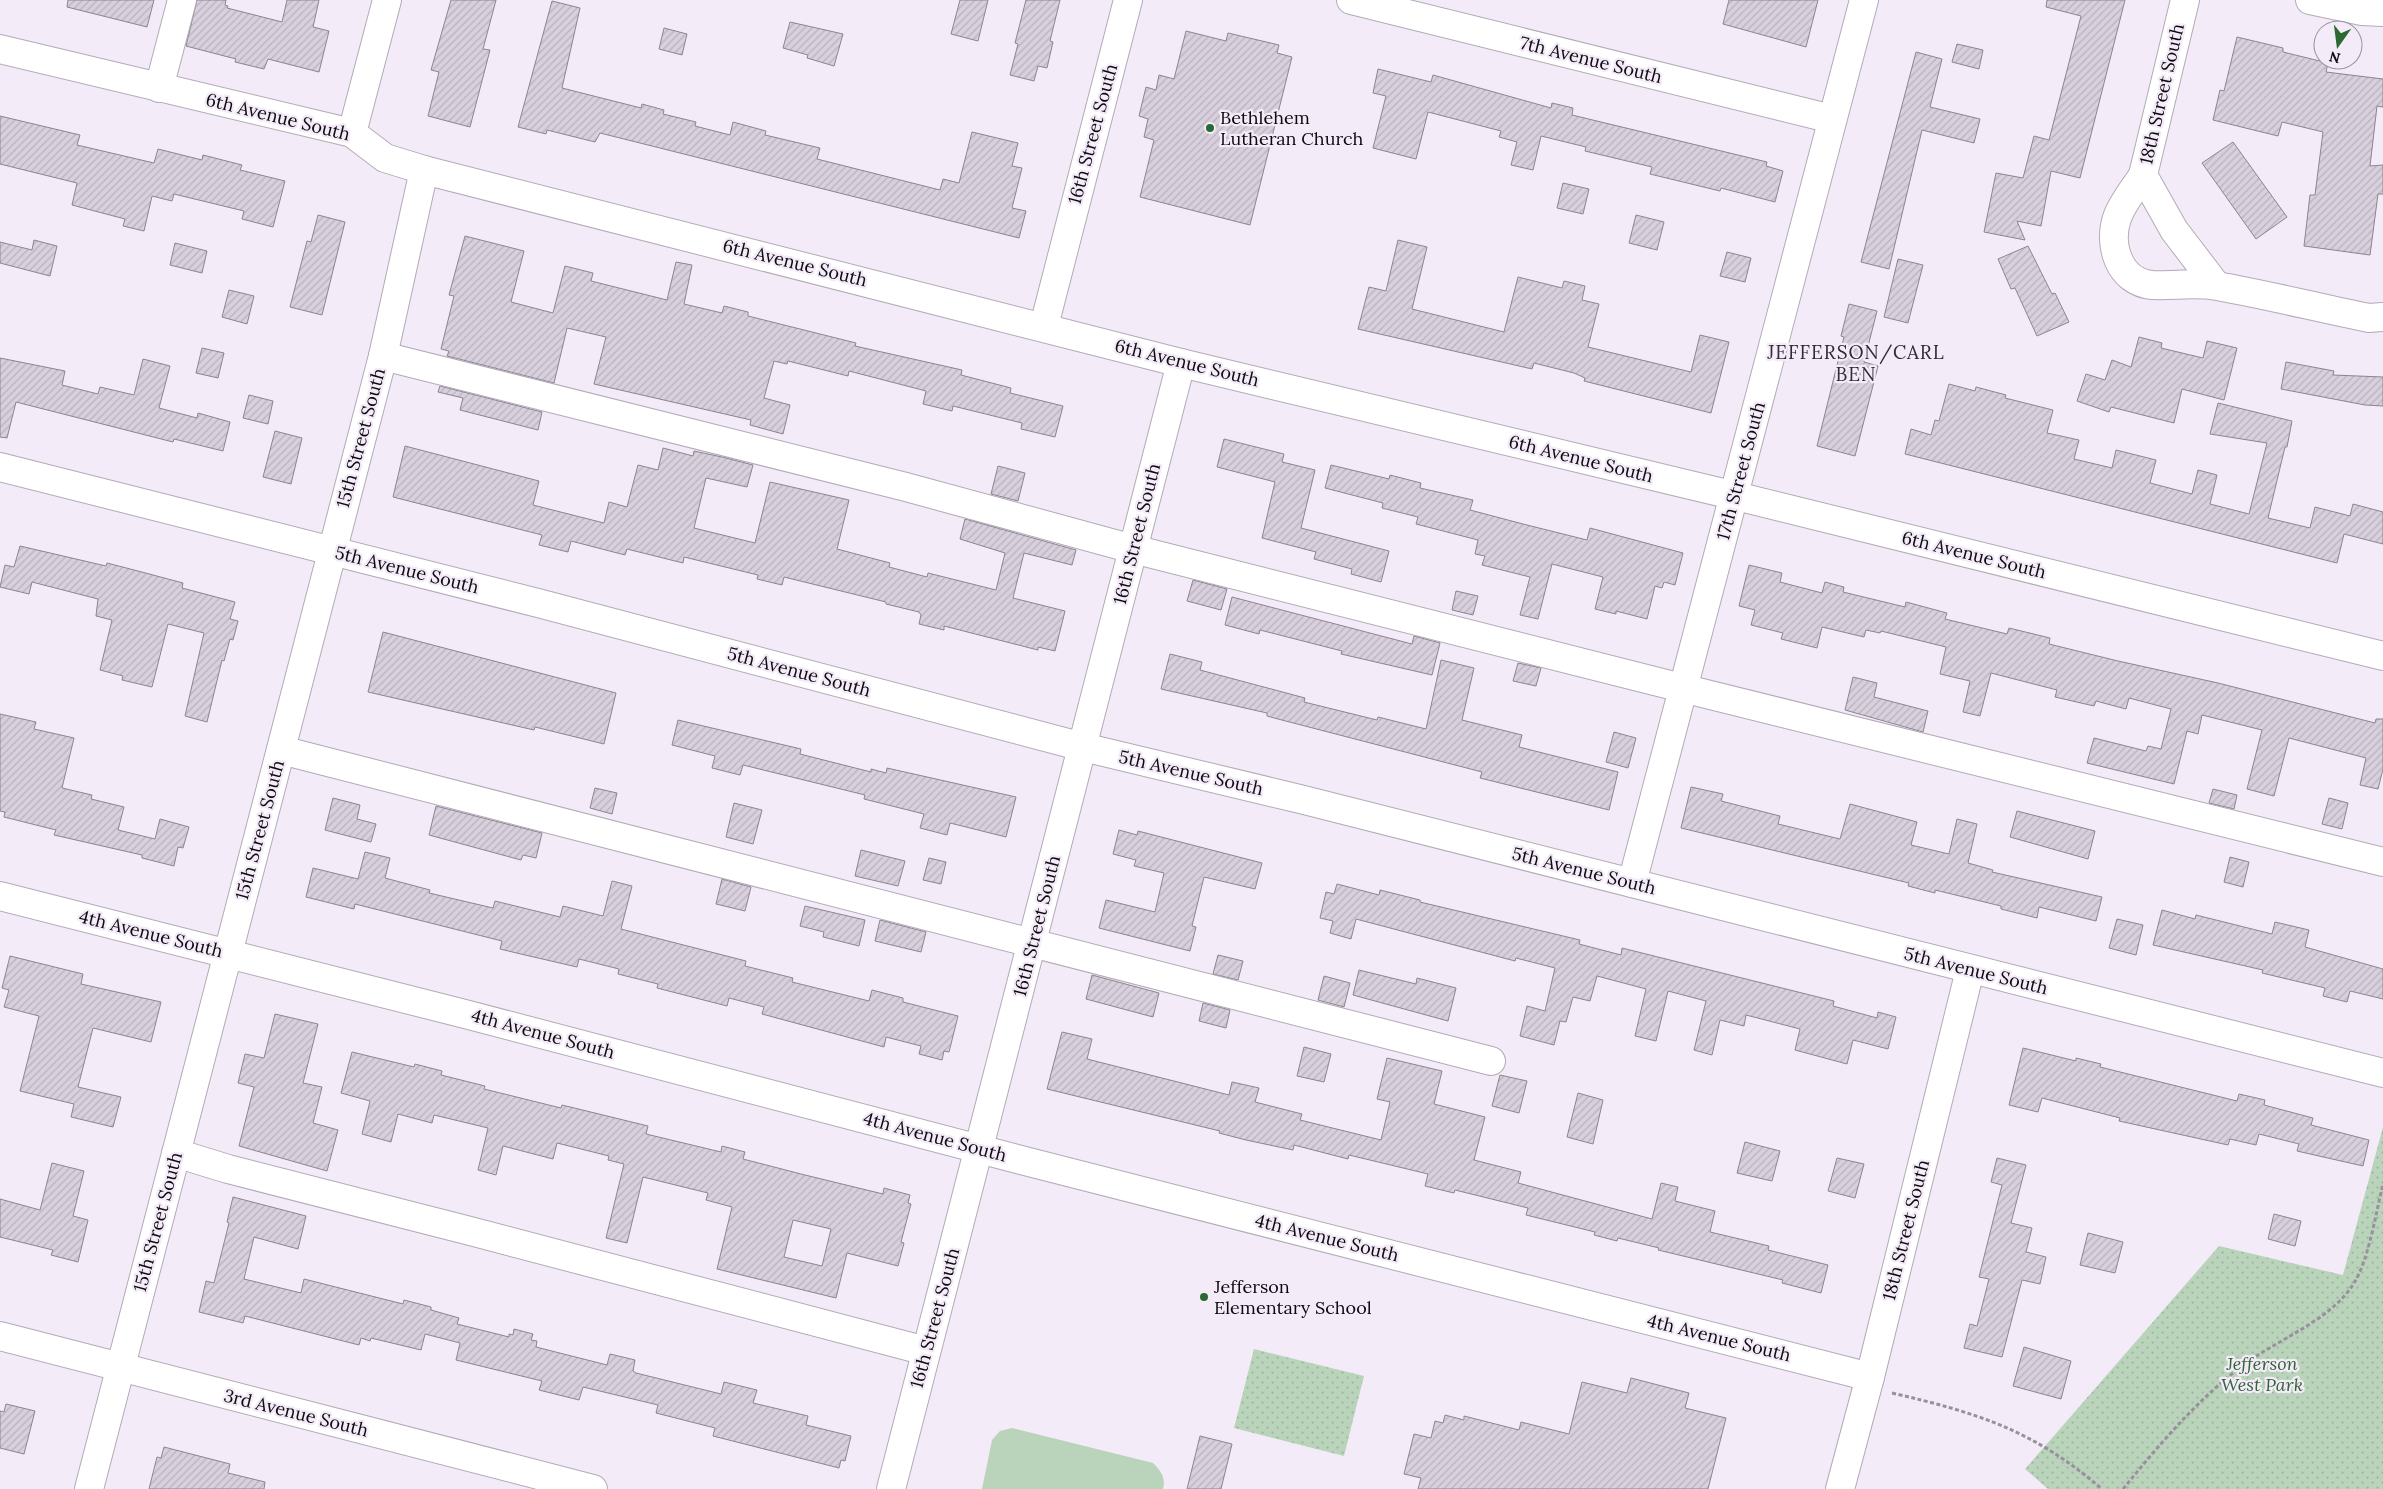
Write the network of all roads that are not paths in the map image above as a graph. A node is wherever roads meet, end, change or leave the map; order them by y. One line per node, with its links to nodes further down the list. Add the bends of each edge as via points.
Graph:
1 (182, 0): 10 (street)
2 (387, 0): 12 (street)
3 (1128, 0): 17 (street, 16th Street South)
4 (1351, 0): 11 (street, 7th Avenue South)
5 (1864, 0): 11 (street, 17th Street South)
6 (2185, 0): 14 (street, 18th Street South)
7 (2310, 0): 8 (street)
8 (2383, 12)
9 (0, 49): 10 (street, 6th Avenue South)
10 (159, 88): 12 (street, 6th Avenue South)
11 (1832, 119): 21 (street, 17th Street South)
12 (352, 134): 13 (street, 6th Avenue South, via 385,158)
13 (424, 170): 17 (street, 6th Avenue South); 18 (street, 15th Street South)
14 (2143, 175): 15 (street, 18th Street South, via 2174,230); 15 (street, via 2117,217 2114,236 2116,257 2128,274 2151,285)
15 (2216, 285): 16 (street, via 2369,318)
16 (2383, 318)
17 (1044, 326): 19 (street, 6th Avenue South)
18 (383, 356): 22 (street, via 906,487); 23 (street, 15th Street South)
19 (1181, 362): 21 (street, 6th Avenue South); 22 (street, 16th Street South)
20 (0, 467): 23 (street, 5th Avenue South)
21 (1736, 496): 24 (street, 6th Avenue South); 25 (street, 17th Street South)
22 (1133, 549): 25 (street); 26 (street, 16th Street South)
23 (332, 551): 26 (street, 5th Avenue South); 27 (street, 15th Street South)
24 (2383, 656)
25 (1682, 688): 28 (street); 29 (street, 17th Street South)
26 (1083, 747): 29 (street, 5th Avenue South); 31 (street, 16th Street South)
27 (281, 750): 31 (street); 32 (street, 15th Street South)
28 (2383, 862)
29 (1632, 884): 33 (street, 5th Avenue South)
30 (0, 896): 32 (street, 4th Avenue South)
31 (1032, 945): 34 (street); 36 (street, 16th Street South)
32 (228, 954): 36 (street, 4th Avenue South); 37 (street, 15th Street South)
33 (1970, 970): 35 (street, 5th Avenue South); 41 (street, 18th Street South)
34 (1491, 1061)
35 (2383, 1073)
36 (979, 1149): 39 (street, 16th Street South); 41 (street, 4th Avenue South)
37 (176, 1153): 39 (street); 40 (street, 15th Street South)
38 (0, 1336): 40 (street, 3rd Avenue South)
39 (926, 1351): 44 (street, 16th Street South)
40 (120, 1368): 42 (street, 15th Street South); 43 (street, 3rd Avenue South)
41 (1870, 1377): 45 (street, 18th Street South)
42 (89, 1489)
43 (592, 1489)
44 (891, 1489)
45 (1840, 1489)

